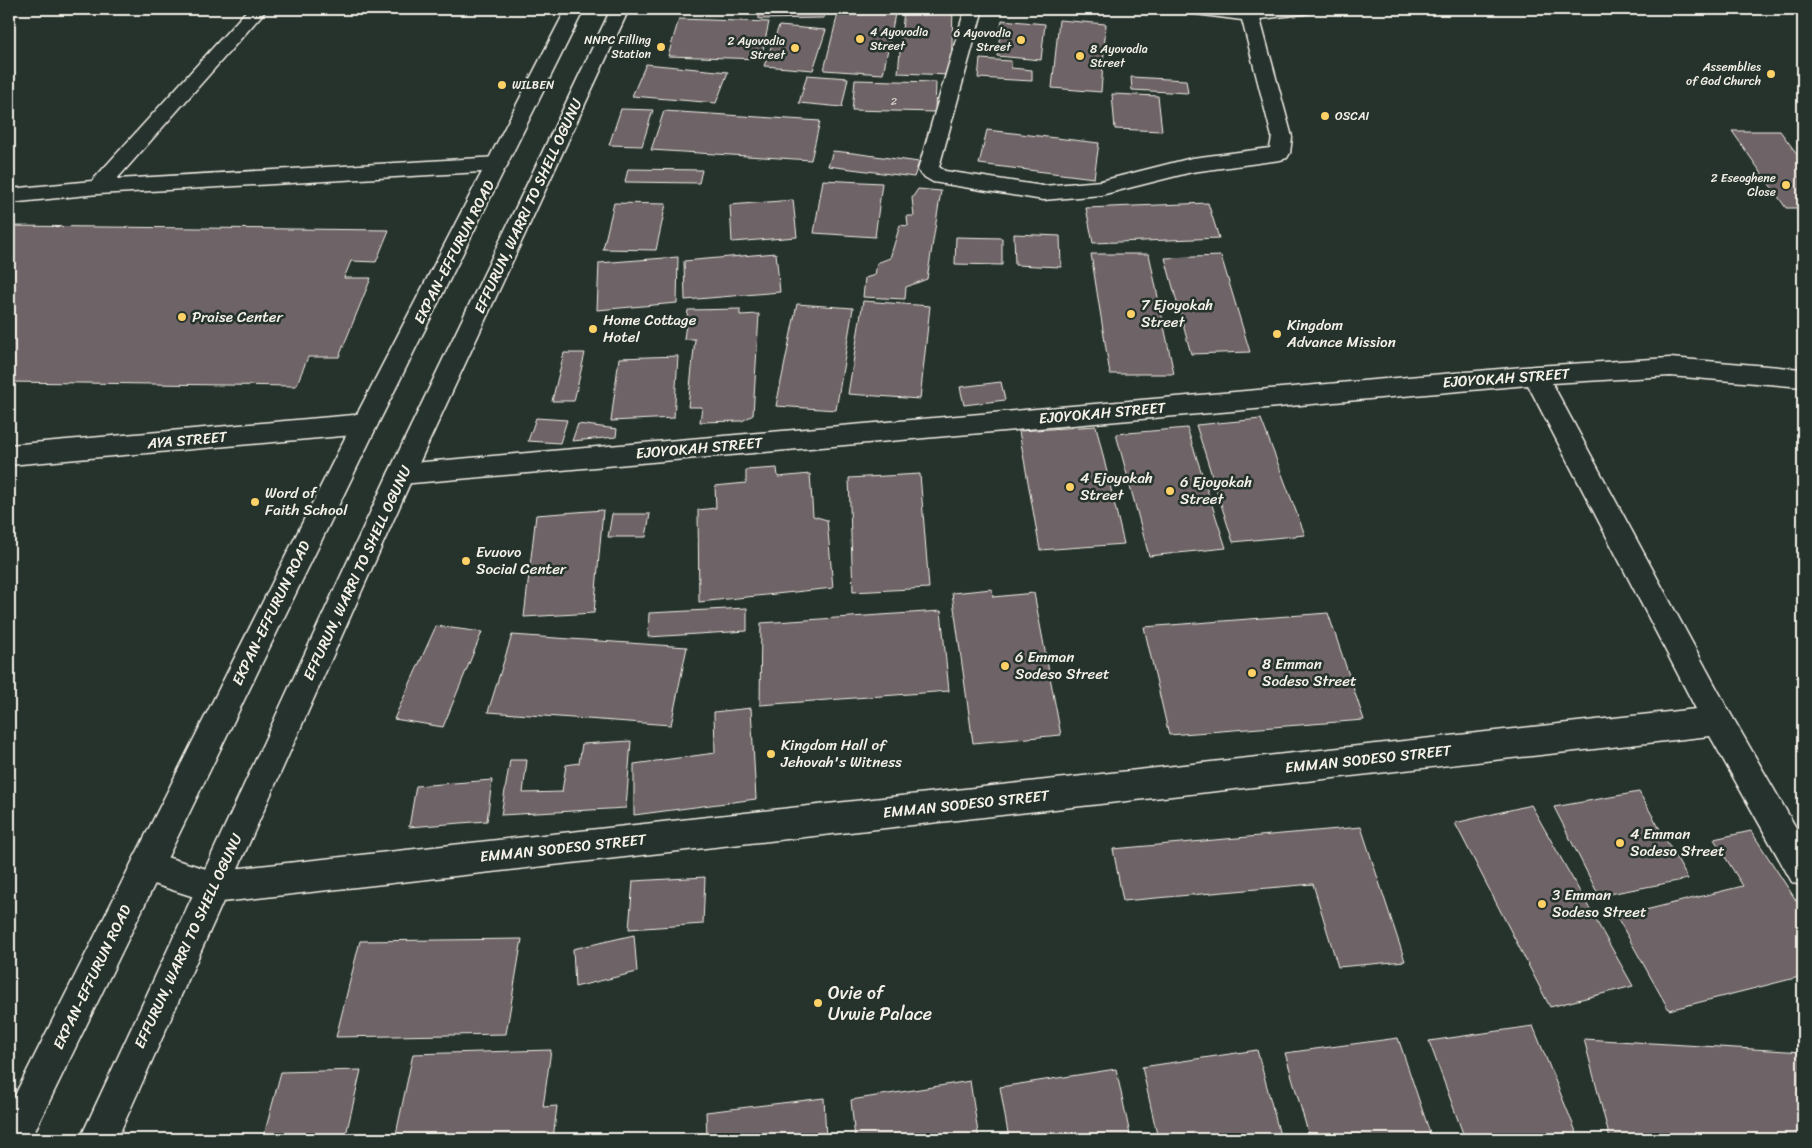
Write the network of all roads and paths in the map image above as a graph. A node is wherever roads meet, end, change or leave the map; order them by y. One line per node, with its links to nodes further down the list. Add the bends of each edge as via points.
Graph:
1 (258, 9): 9 (street)
2 (575, 9): 8 (street, EKPAN-EFFURUN ROAD)
3 (620, 9): 15 (street, EFFURUN, WARRI TO SHELL OGUNU)
4 (974, 9): 7 (street, via 928,170 940,177 1043,194 1101,188 1192,165 1280,153 1282,138)
5 (1195, 9): 7 (street)
6 (1303, 9): 7 (street)
7 (1250, 15)
8 (498, 164): 9 (street); 13 (street, EKPAN-EFFURUN ROAD)
9 (98, 187): 10 (street)
10 (9, 196)
11 (1535, 375): 12 (street, EJOYOKAH STREET, via 1670,367); 15 (street, EJOYOKAH STREET); 16 (street)
12 (1803, 378)
13 (365, 424): 14 (street, AYA STREET); 17 (street, EKPAN-EFFURUN ROAD)
14 (9, 456)
15 (401, 474): 19 (street, EFFURUN, WARRI TO SHELL OGUNU)
16 (1718, 721): 18 (street); 19 (street, EMMAN SODESO STREET)
17 (146, 867): 19 (street); 20 (street, EKPAN-EFFURUN ROAD)
18 (1803, 871)
19 (213, 887): 21 (street, EFFURUN, WARRI TO SHELL OGUNU)
20 (12, 1139)
21 (98, 1139)

